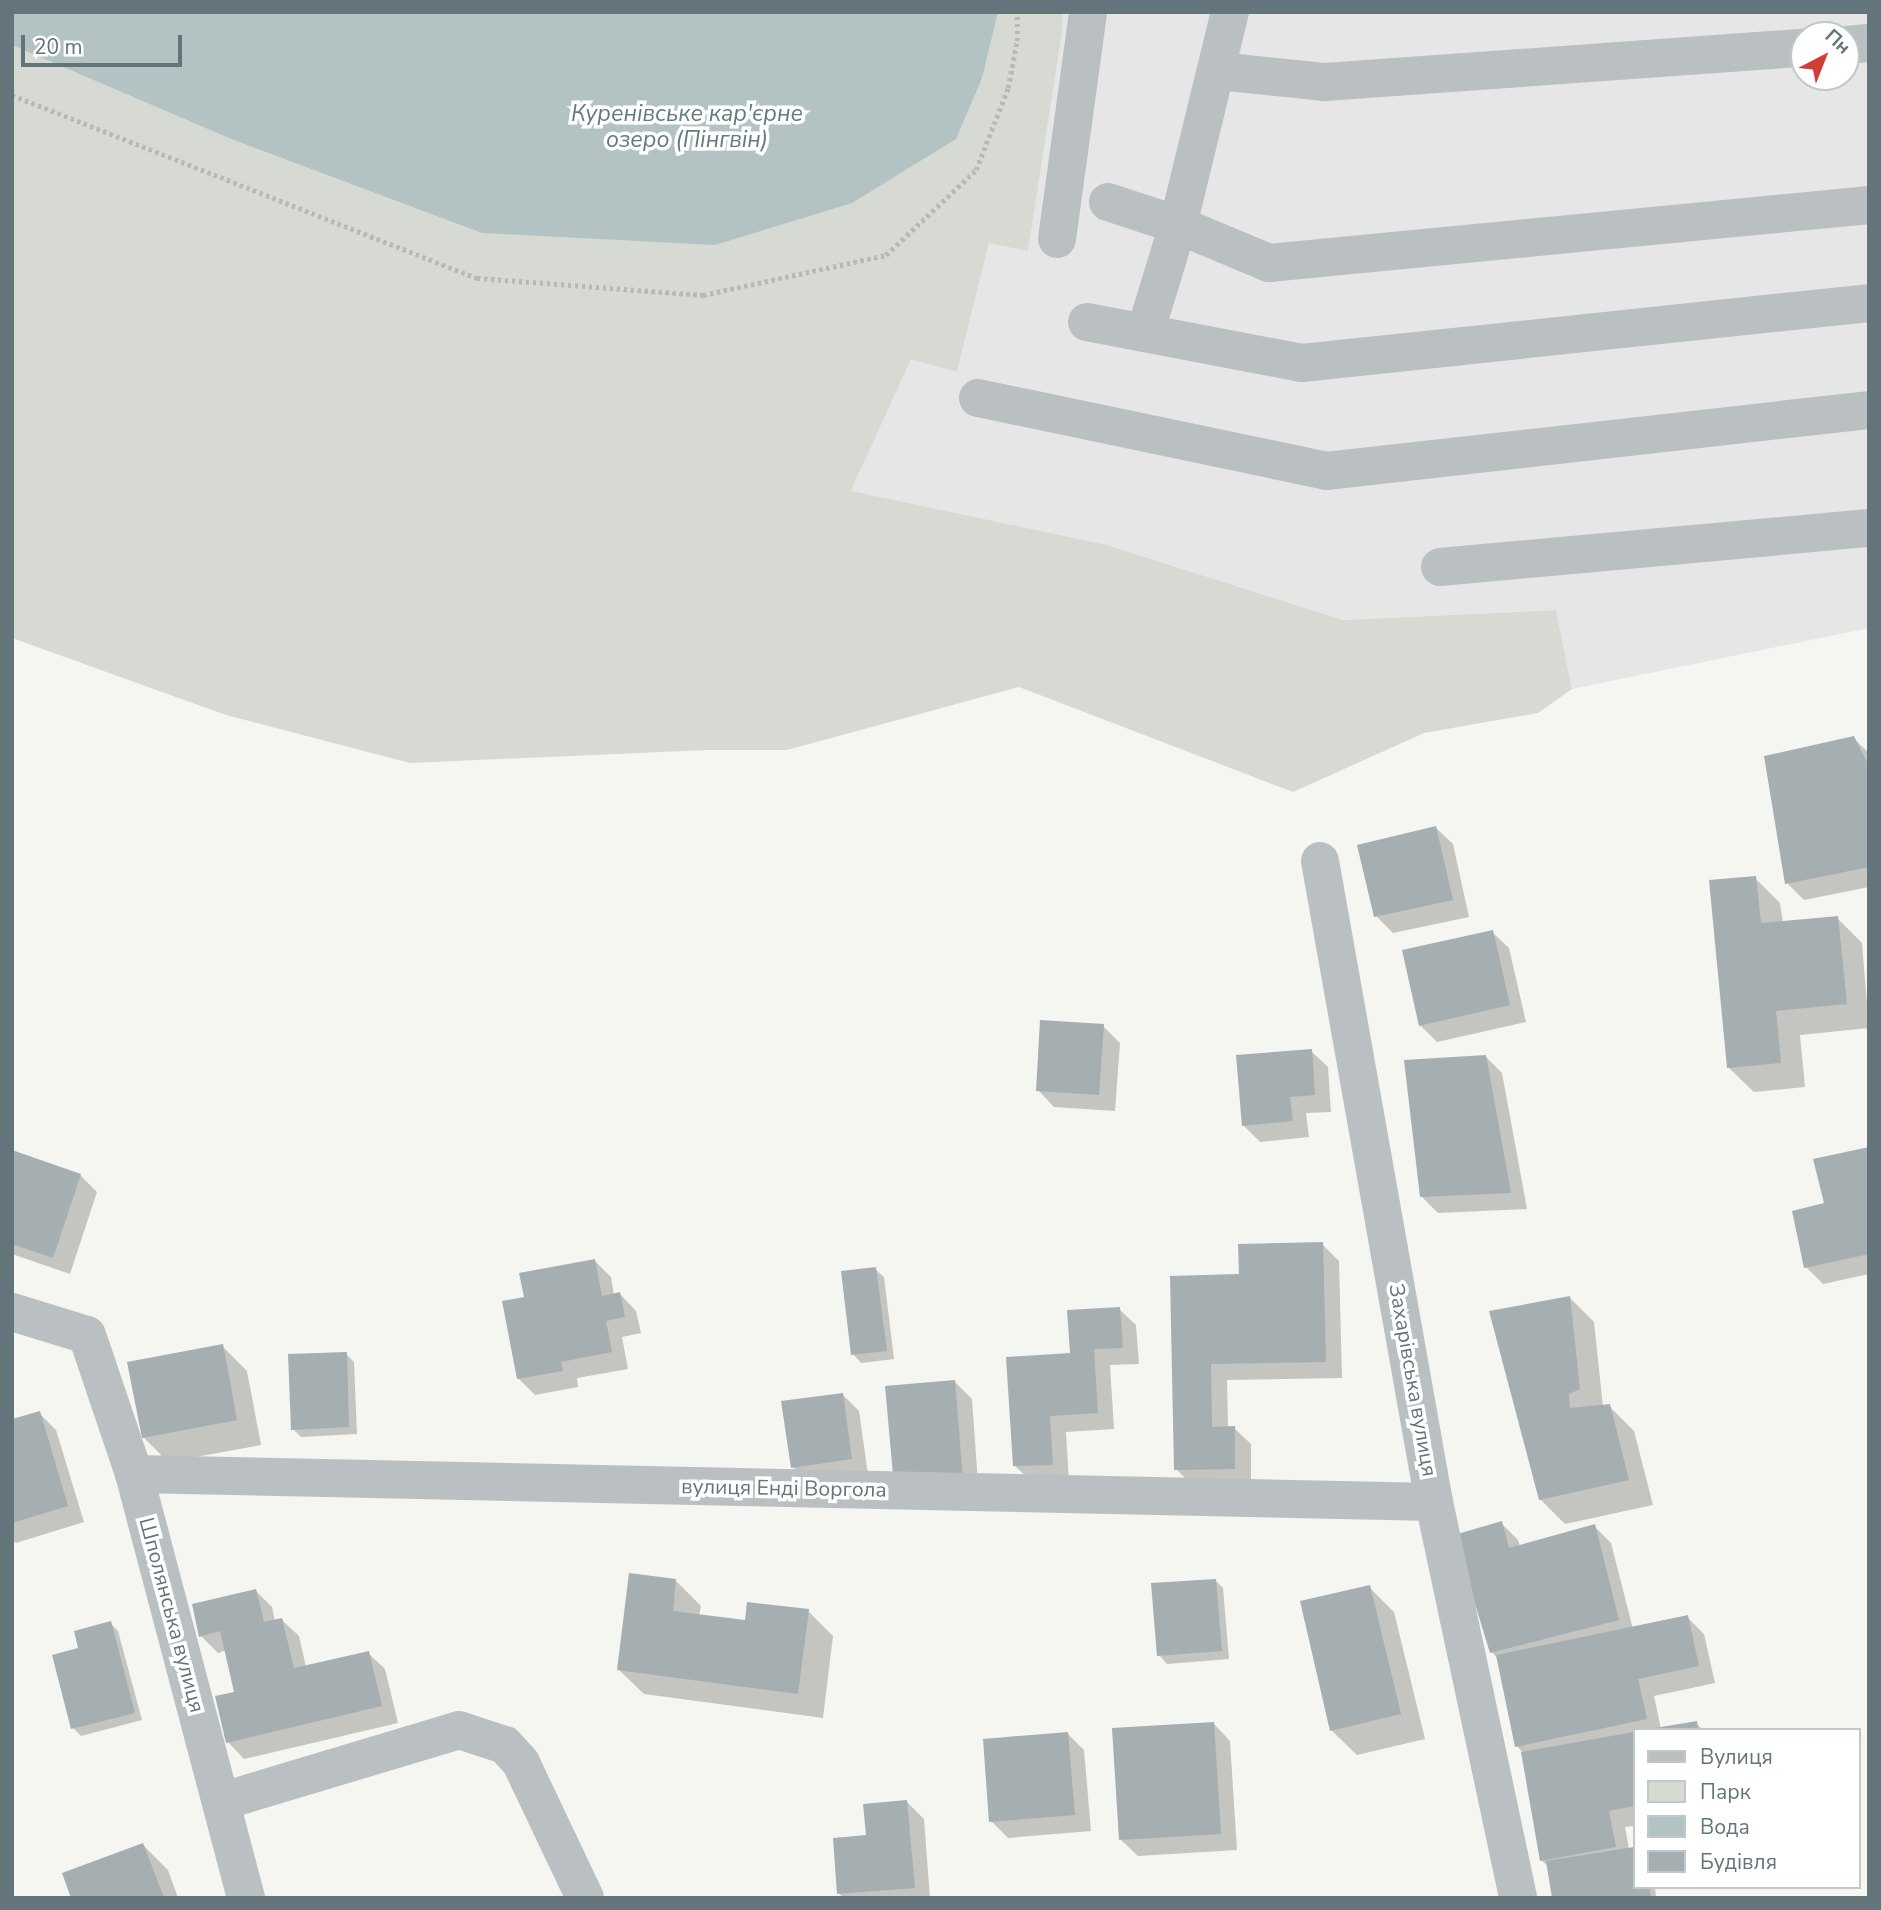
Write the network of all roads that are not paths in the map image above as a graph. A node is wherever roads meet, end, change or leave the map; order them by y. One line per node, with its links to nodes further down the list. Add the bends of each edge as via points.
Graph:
1 (1088, 12): 8 (street)
2 (1230, 12): 4 (street)
3 (1790, 49): 4 (street, via 1325,82)
4 (1218, 71): 7 (street)
5 (1108, 202): 7 (street)
6 (1869, 205): 7 (street, via 1269,263)
7 (1178, 225): 11 (street)
8 (1057, 239)
9 (1869, 303): 11 (street, via 1303,363)
10 (1087, 322): 11 (street)
11 (1145, 333)
12 (978, 398): 13 (street, via 1326,471)
13 (1869, 410)
14 (1869, 528): 15 (street)
15 (1440, 567)
16 (1320, 860): 19 (street, Захарівська вулиця)
17 (12, 1312): 18 (street, Шполянська вулиця, via 87,1335)
18 (134, 1474): 19 (street, вулиця Енді Воргола); 20 (street, Шполянська вулиця)
19 (1434, 1502): 23 (street, Захарівська вулиця)
20 (223, 1801): 21 (street, Шполянська вулиця); 22 (street, via 459,1730 505,1745 521,1763)
21 (246, 1898)
22 (585, 1898)
23 (1518, 1898)

